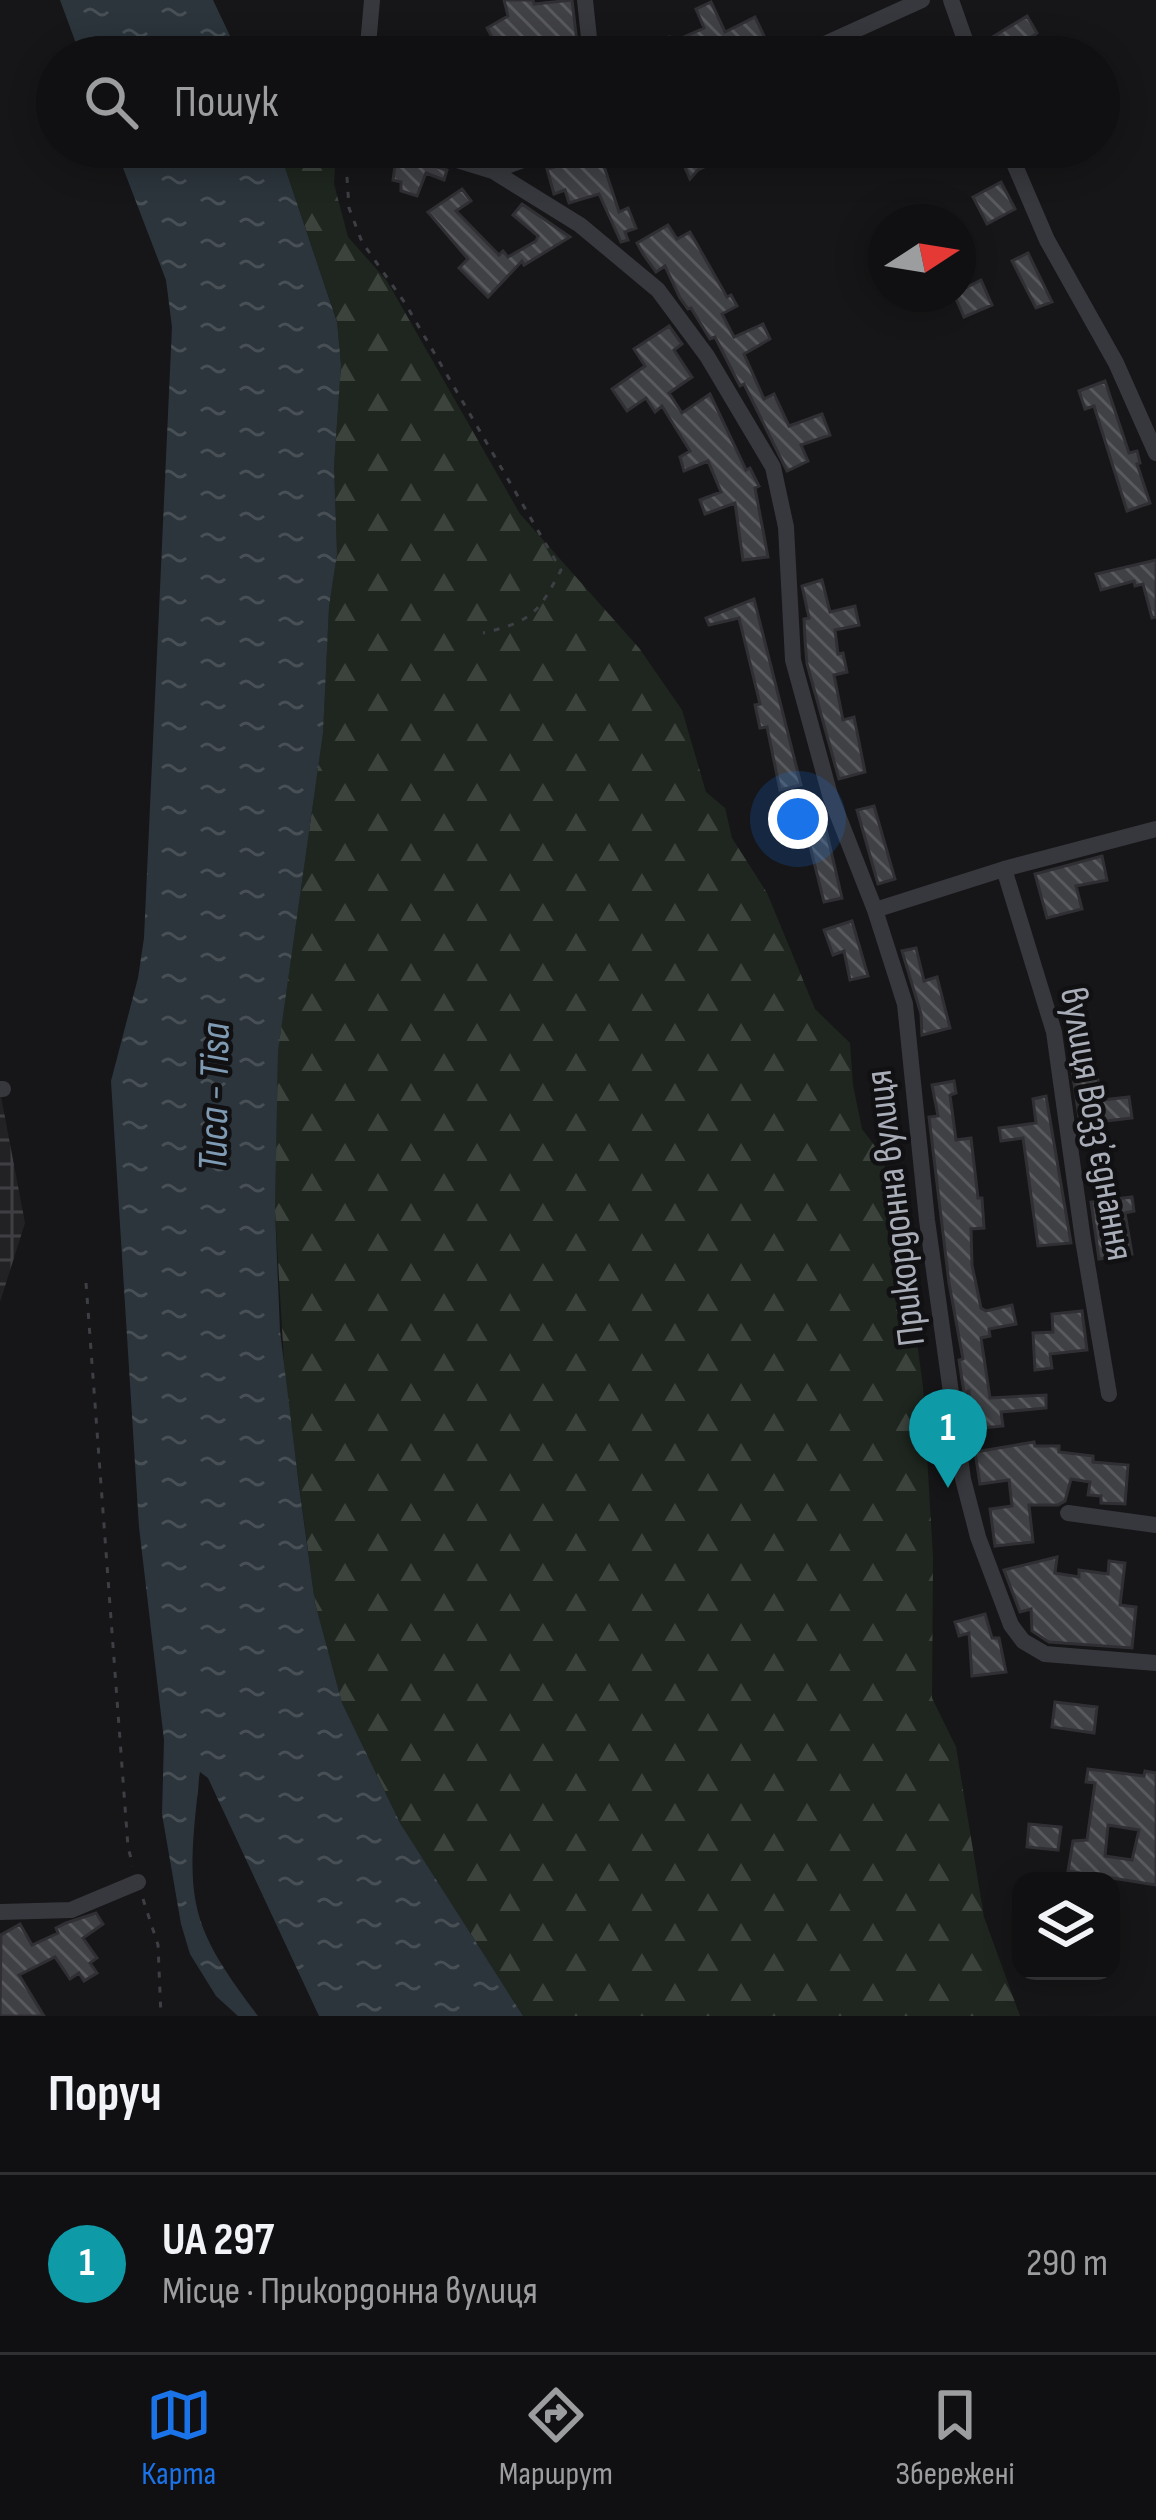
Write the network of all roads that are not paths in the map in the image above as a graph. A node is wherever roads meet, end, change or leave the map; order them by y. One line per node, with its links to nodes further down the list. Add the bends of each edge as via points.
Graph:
1 (372, 0): 5 (street)
2 (585, 0): 6 (street)
3 (922, 0): 7 (street)
4 (951, 0): 8 (street)
5 (369, 36)
6 (589, 36)
7 (842, 36)
8 (964, 36)
9 (483, 168): 12 (street, Прикордонна вулиця)
10 (501, 168): 12 (street)
11 (1016, 168): 13 (street)
12 (493, 171): 16 (street, Прикордонна вулиця, via 580,225 658,290 773,467 786,527 793,660 830,795)
13 (1156, 453)
14 (1156, 829): 15 (street)
15 (1004, 869): 16 (street); 17 (street, вулиця Воззʼєднання, via 1054,1032)
16 (875, 910): 20 (street, Прикордонна вулиця, via 905,1004 963,1479 999,1600 1034,1649)
17 (1109, 1394)
18 (1068, 1513): 19 (street)
19 (1156, 1526)
20 (1156, 1663)
21 (138, 1882): 22 (street, via 60,1912)
22 (0, 1912)

